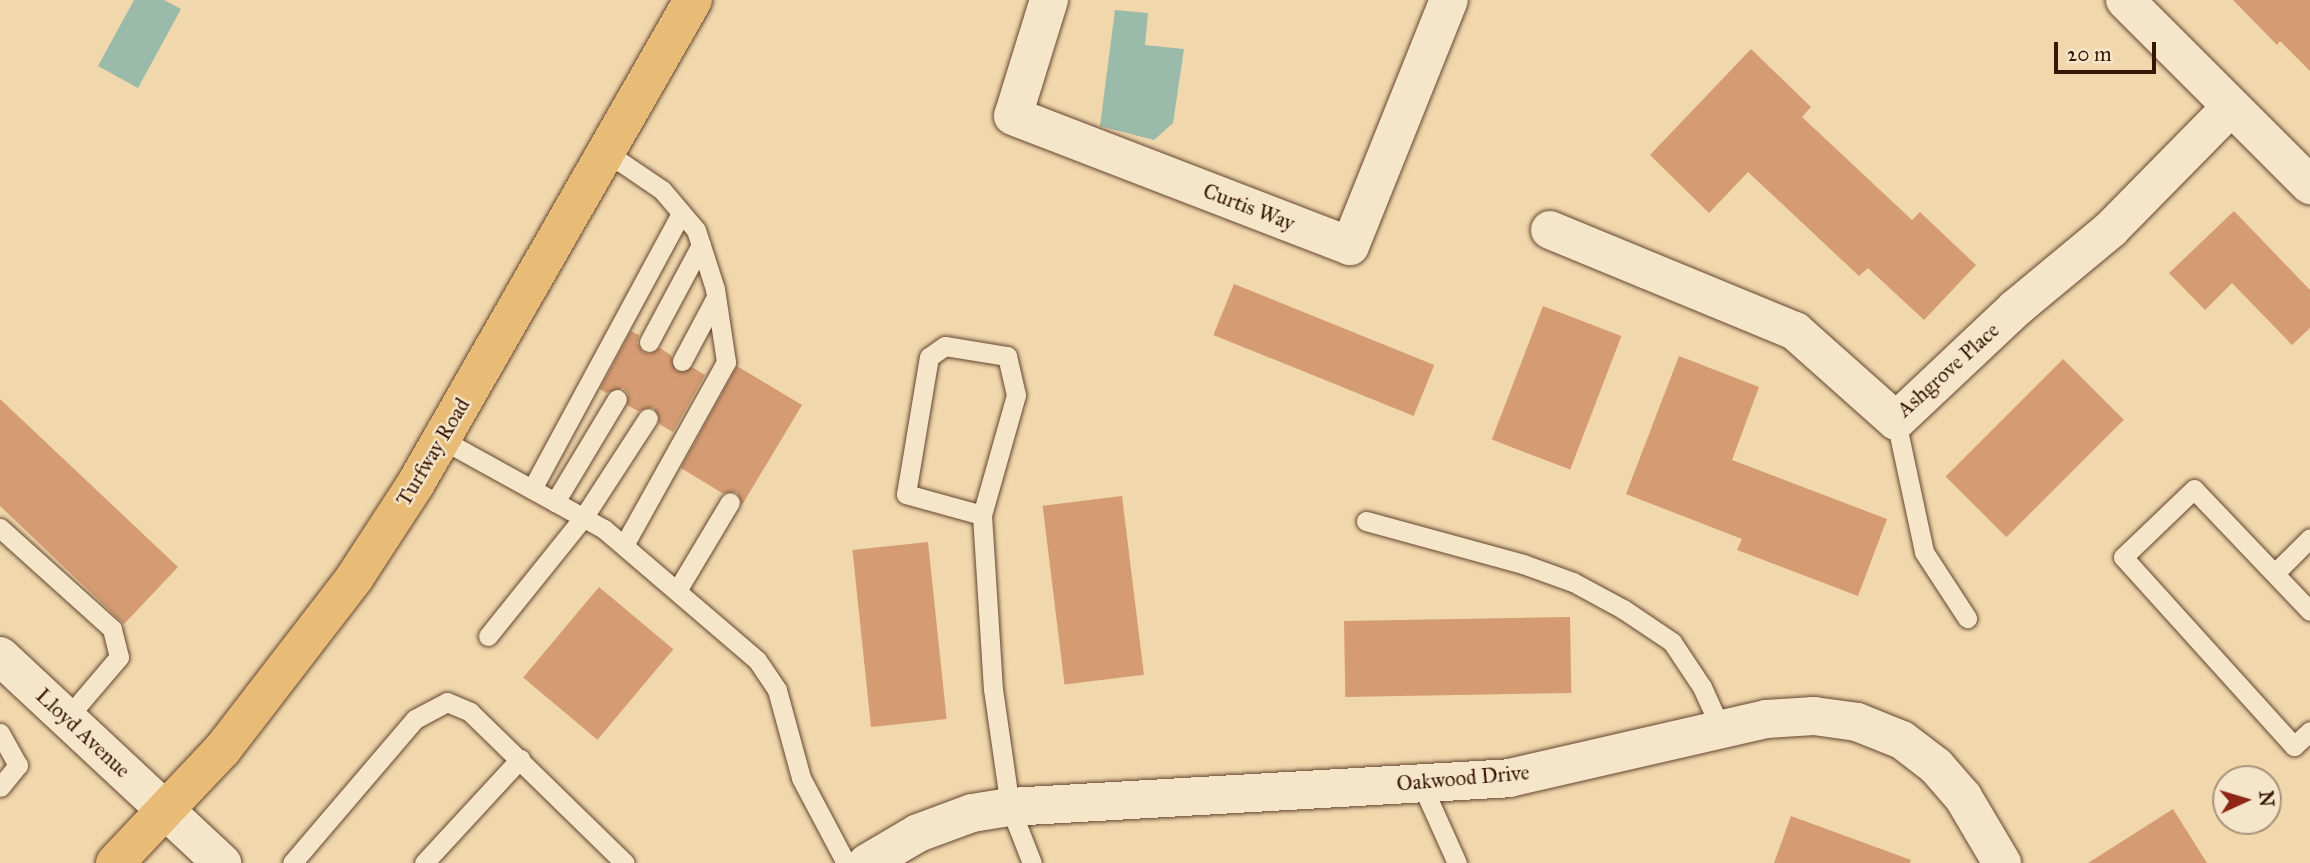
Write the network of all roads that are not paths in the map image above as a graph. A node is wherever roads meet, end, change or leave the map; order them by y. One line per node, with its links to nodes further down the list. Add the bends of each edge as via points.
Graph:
1 (693, 0): 6 (main road, Turfway Road)
2 (1049, 0): 3 (street, Curtis Way, via 1013,116 1350,246)
3 (1449, 0)
4 (2125, 0): 5 (street)
5 (2231, 107): 7 (street); 16 (street, Ashgrove Place, via 2111,229 2017,308)
6 (606, 152): 8 (lane, via 662,190); 17 (main road, Turfway Road)
7 (2310, 185)
8 (681, 213): 10 (lane, via 696,230); 18 (lane)
9 (1550, 230): 16 (street, Ashgrove Place, via 1795,331)
10 (701, 245): 11 (lane); 12 (lane)
11 (716, 297): 13 (lane); 26 (lane, via 726,362)
12 (649, 342)
13 (682, 361)
14 (617, 399): 19 (lane)
15 (648, 418): 22 (lane)
16 (1896, 421): 30 (lane, via 1924,552)
17 (441, 439): 18 (lane); 41 (main road, Turfway Road, via 355,577 291,665)
18 (532, 489): 19 (lane)
19 (555, 502): 22 (lane)
20 (730, 502): 28 (lane)
21 (982, 515): 21 (lane, via 1016,395 1007,356 945,346 929,357 906,494); 40 (lane, via 993,689)
22 (583, 517): 26 (lane); 31 (lane)
23 (1366, 521): 34 (lane, via 1523,564 1573,582 1623,608 1672,642 1702,687)
24 (0, 528): 33 (lane, via 112,629 120,657)
25 (2310, 538): 27 (lane)
26 (624, 545): 28 (lane)
27 (2275, 573): 29 (lane); 35 (lane, via 2194,489 2123,557 2294,746)
28 (678, 589): 47 (lane, via 757,660 777,690 801,778)
29 (2310, 611)
30 (1967, 618)
31 (488, 636)
32 (0, 656): 33 (street, Lloyd Avenue)
33 (66, 718): 41 (street, Lloyd Avenue)
34 (1721, 729): 38 (street, Oakwood Drive, via 1508,778); 51 (street, Oakwood Drive, via 1766,719 1814,716 1857,722 1902,740 1936,766 1963,797)
35 (2310, 731)
36 (0, 733): 39 (lane, via 18,765)
37 (520, 759): 44 (lane, via 470,712 447,702 415,719); 45 (lane); 46 (lane)
38 (1421, 783): 40 (street, Oakwood Drive); 50 (lane)
39 (0, 787)
40 (1010, 807): 48 (street, Oakwood Drive, via 972,813 918,833); 49 (lane)
41 (166, 811): 42 (main road, Turfway Road); 43 (street, Lloyd Avenue)
42 (115, 863)
43 (222, 863)
44 (292, 863)
45 (424, 863)
46 (625, 863)
47 (846, 863)
48 (867, 863)
49 (1032, 863)
50 (1457, 863)
51 (2002, 863)

